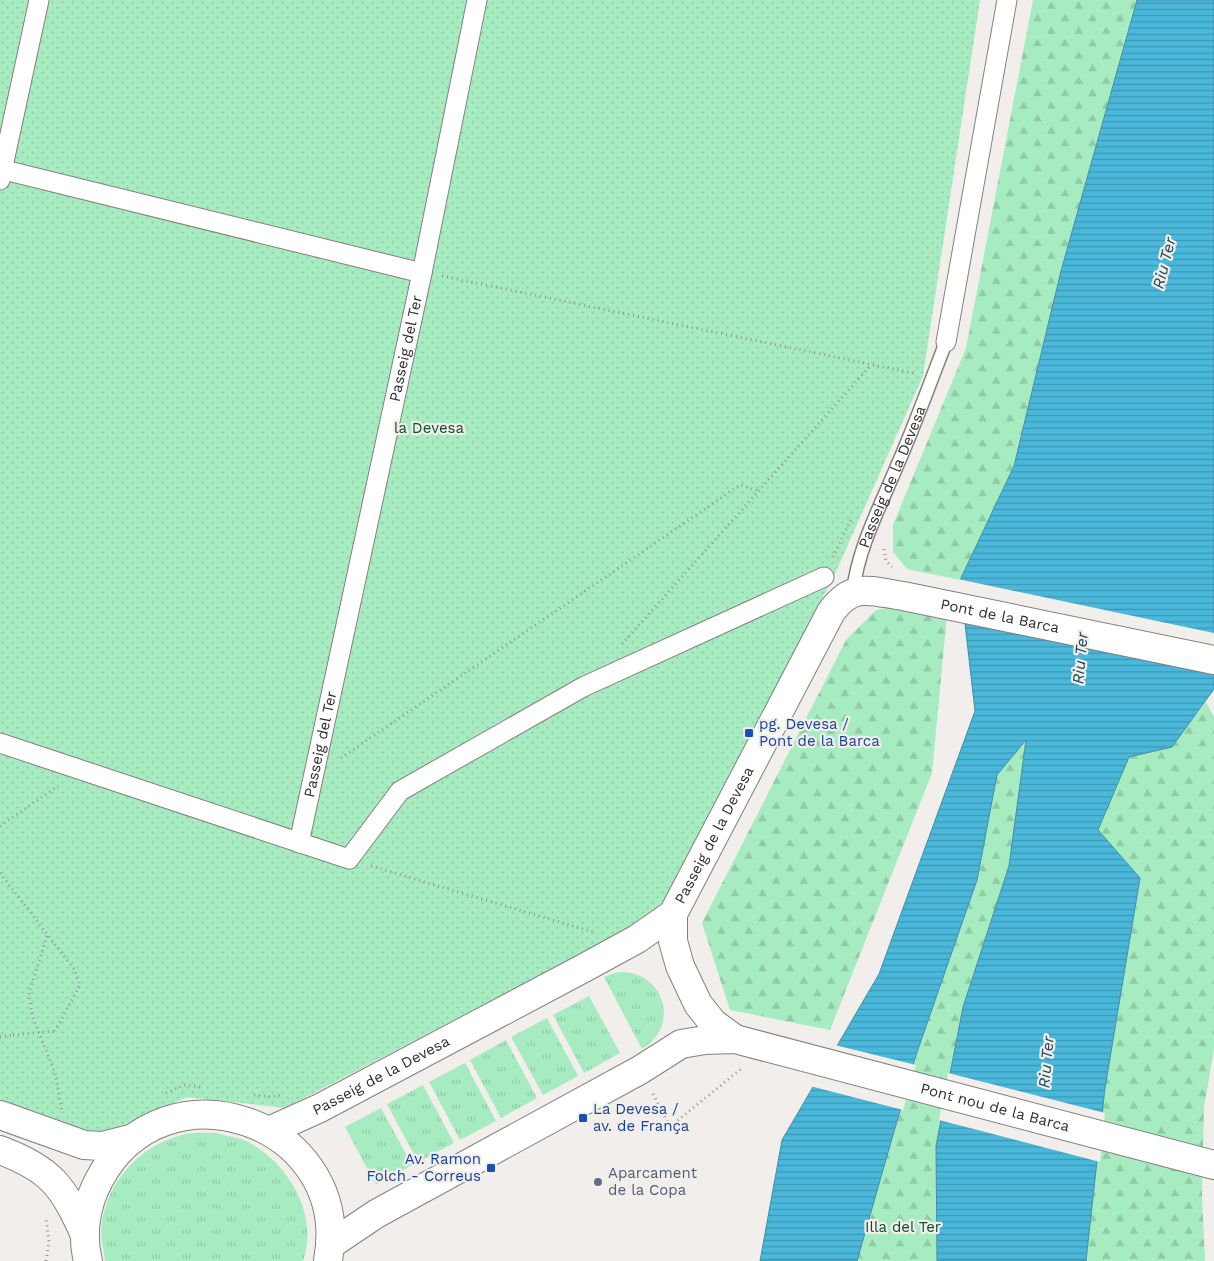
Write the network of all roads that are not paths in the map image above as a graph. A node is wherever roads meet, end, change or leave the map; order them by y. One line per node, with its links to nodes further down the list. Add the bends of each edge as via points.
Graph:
1 (39, 0): 4 (street)
2 (477, 0): 5 (street, Passeig del Ter)
3 (1007, 0): 6 (street, Passeig de la Devesa)
4 (1, 173): 5 (street)
5 (422, 273): 11 (street, Passeig del Ter)
6 (946, 342): 8 (lane, Passeig de la Devesa, via 868,535 855,571)
7 (824, 577): 11 (street, via 583,687 400,791 349,859)
8 (853, 592): 9 (main road, Pont de la Barca, via 902,596); 12 (main road, Passeig de la Devesa, via 842,597 831,612)
9 (1214, 660)
10 (0, 743): 11 (street)
11 (299, 843)
12 (674, 914): 13 (main road, Passeig de la Devesa, via 673,941 680,966 698,1004 712,1023); 15 (main road, Passeig de la Devesa, via 584,968 320,1108)
13 (734, 1039): 18 (main road, Pont nou de la Barca); 20 (main road, via 681,1044 640,1070 376,1214)
14 (0, 1115): 16 (main road, via 84,1145 102,1146)
15 (269, 1131): 16 (main road, via 230,1116 196,1114 164,1122); 20 (main road, via 297,1153 317,1180 327,1212)
16 (134, 1138): 19 (main road, via 118,1153 98,1182 87,1212)
17 (0, 1150): 19 (main road, via 31,1163 51,1178 65,1194)
18 (1214, 1165)
19 (86, 1248)
20 (328, 1253)

